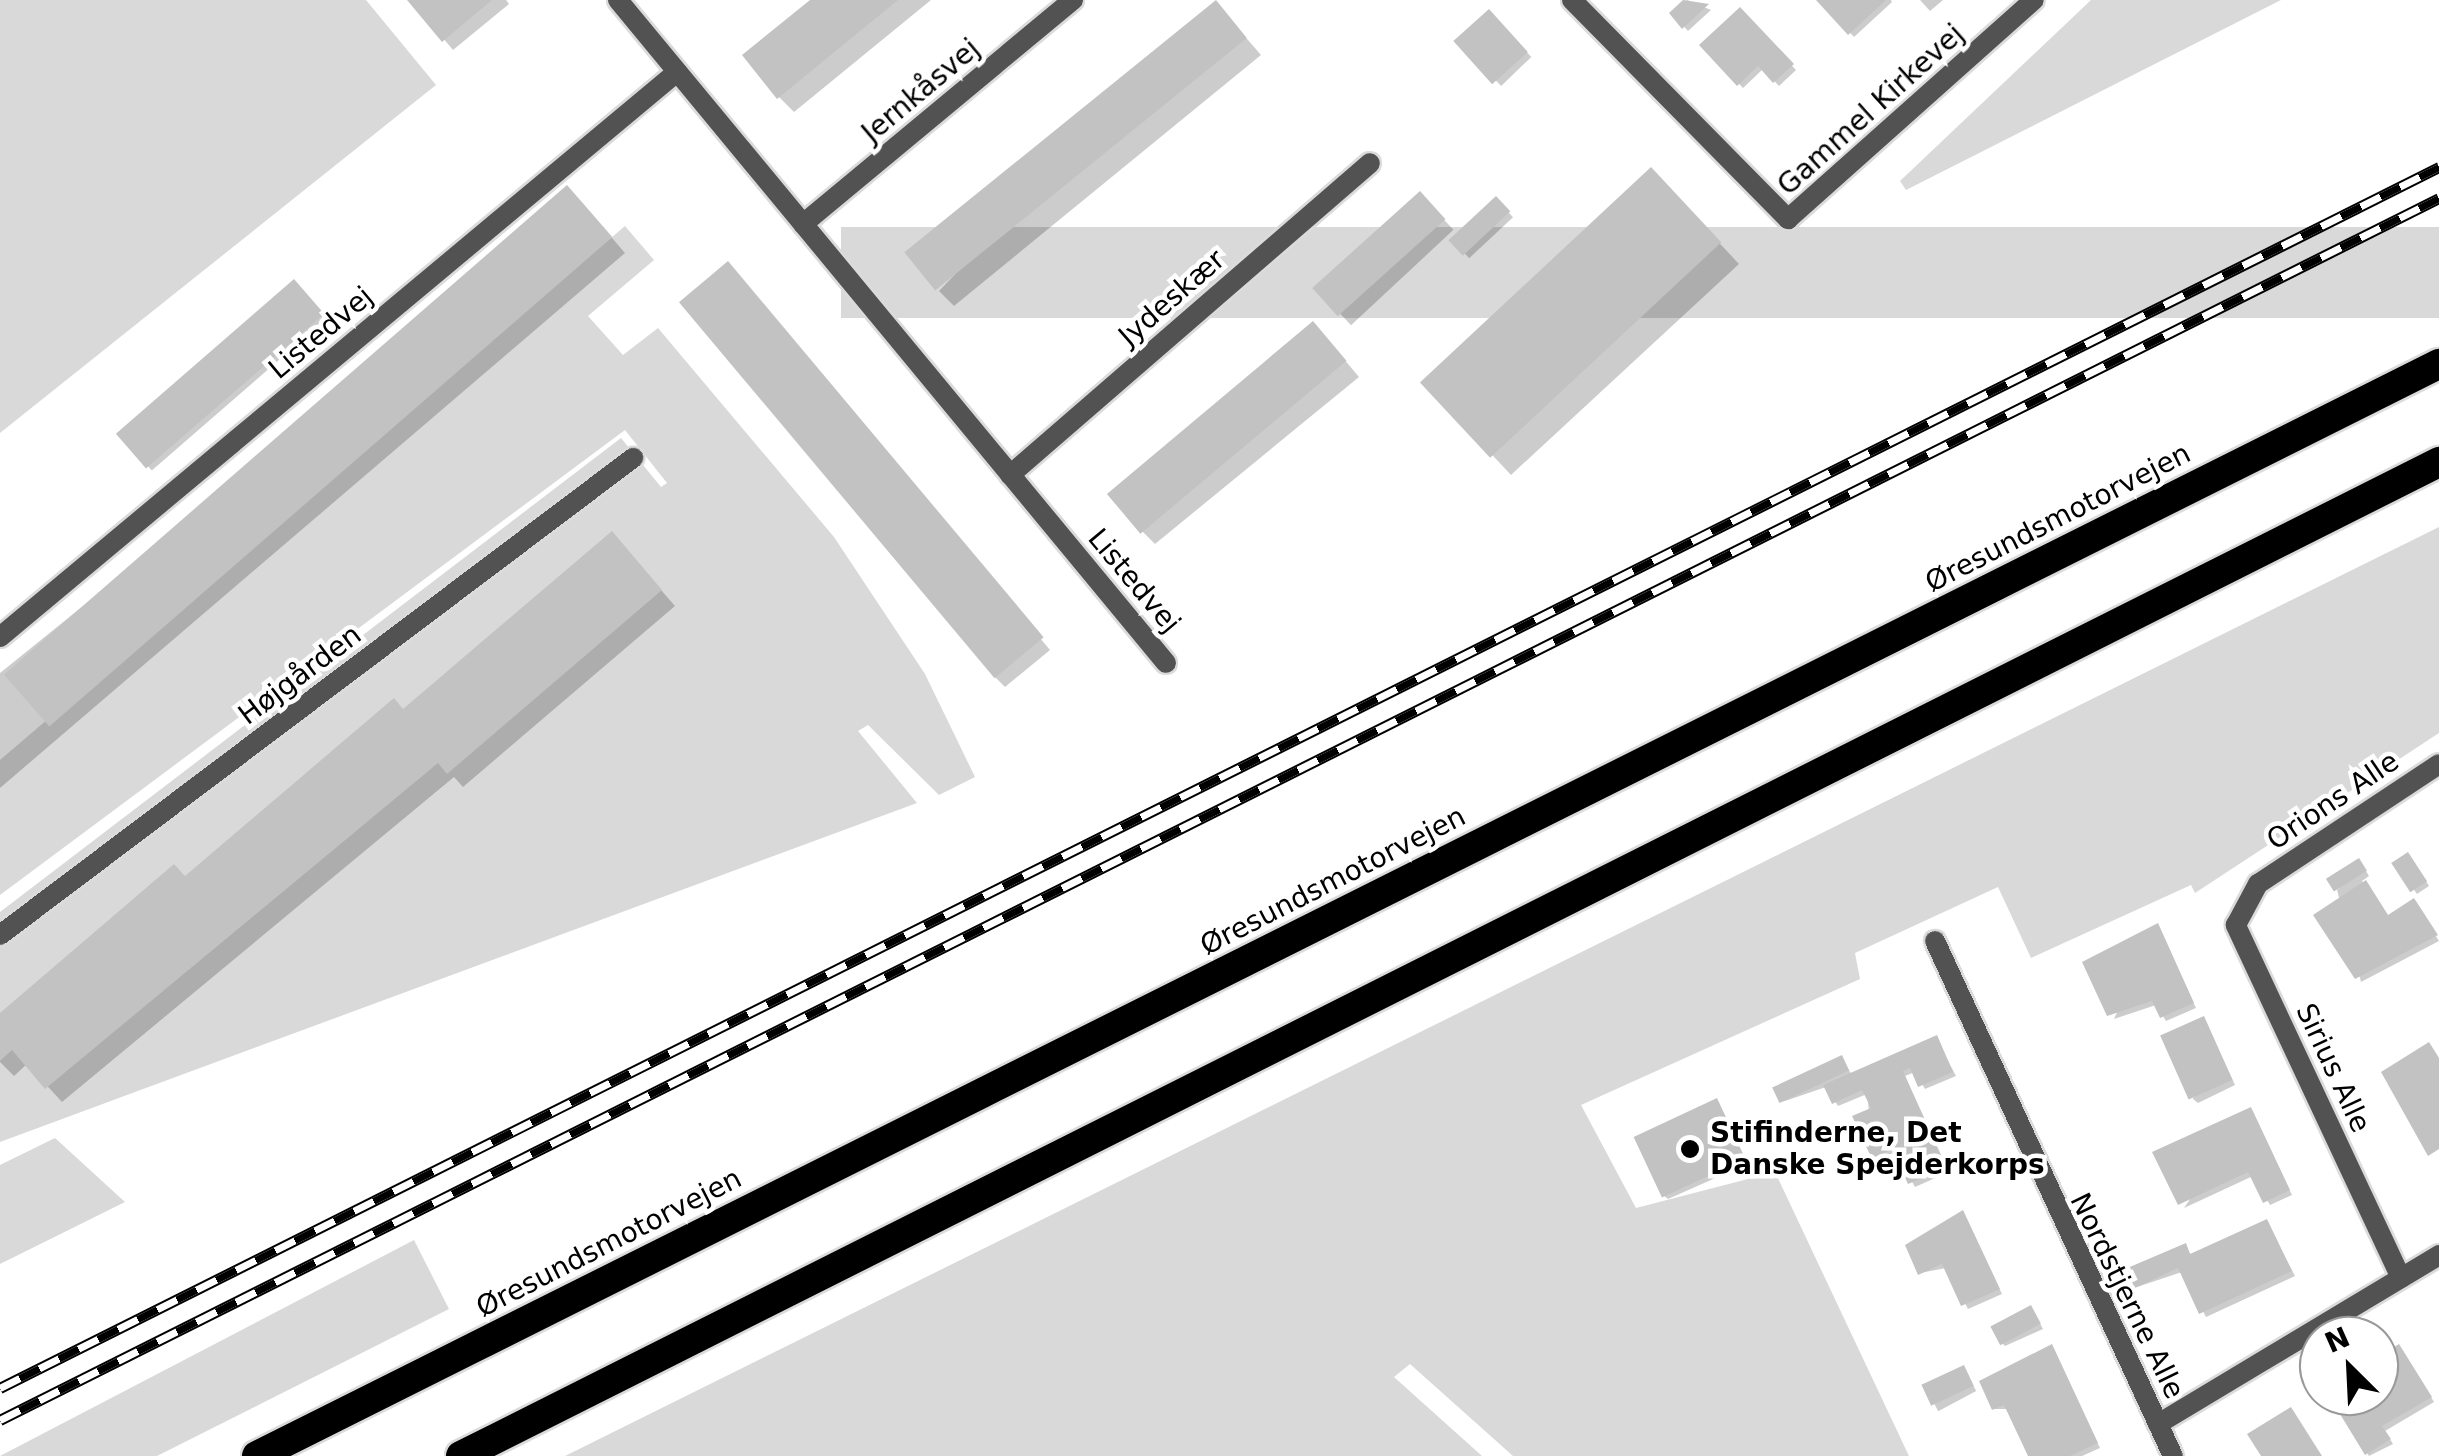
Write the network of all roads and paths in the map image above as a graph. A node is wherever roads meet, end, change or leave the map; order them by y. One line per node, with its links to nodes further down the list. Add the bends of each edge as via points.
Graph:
1 (618, 0): 5 (street, Listedvej)
2 (1073, 0): 7 (street, Jernkåsvej)
3 (1572, 0): 4 (street, Gammel Kirkevej, via 1788,220)
4 (2034, 0)
5 (677, 72): 7 (street, Listedvej); 12 (street, Listedvej)
6 (1370, 163): 11 (street, Jydeskær)
7 (803, 224): 11 (street, Listedvej)
8 (2439, 364): 21 (highway, Øresundsmotorvejen)
9 (632, 458): 16 (street, Højgården)
10 (2439, 462): 22 (highway)
11 (1010, 474): 13 (street, Listedvej)
12 (0, 637)
13 (1166, 663)
14 (2439, 764): 15 (street, Orions Alle)
15 (2258, 884): 19 (street, Sirius Alle, via 2236,925)
16 (0, 935)
17 (1935, 941): 20 (street, Nordstjerne Alle)
18 (2439, 1254): 19 (street)
19 (2401, 1278): 20 (street)
20 (2158, 1424): 23 (street, Nordstjerne Alle)
21 (257, 1456)
22 (462, 1456)
23 (2173, 1456)

